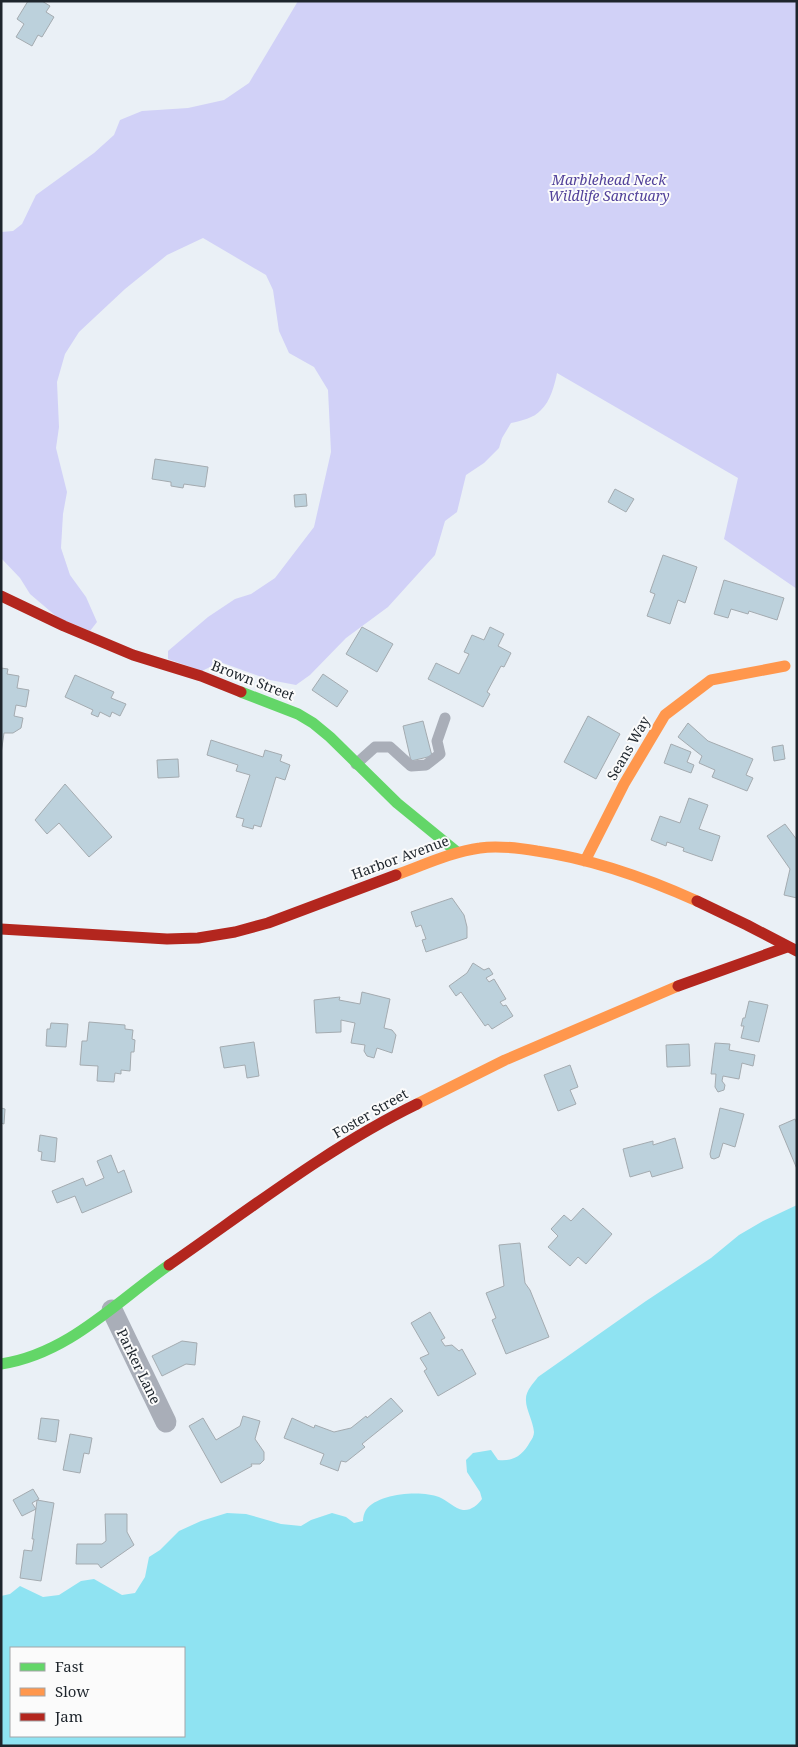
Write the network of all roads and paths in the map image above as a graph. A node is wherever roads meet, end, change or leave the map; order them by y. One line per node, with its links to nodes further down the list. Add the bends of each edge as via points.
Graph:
1 (1, 596): 4 (street, Brown Street, via 133,655 201,676 298,714 330,737)
2 (784, 666): 6 (street, Seans Way, via 711,680 665,715 624,784)
3 (445, 718): 4 (lane, via 437,741 440,754 426,765 411,766 390,747 375,747)
4 (356, 764): 5 (street, Brown Street, via 396,803)
5 (457, 852): 6 (street, Harbor Avenue, via 490,847 551,852); 7 (street, Harbor Avenue, via 268,923 234,932 167,939)
6 (585, 861): 8 (street, Harbor Avenue, via 675,892)
7 (1, 929)
8 (792, 949): 9 (street, Foster Street, via 683,984 505,1060 392,1116 346,1143 166,1268)
9 (112, 1310): 10 (street, Foster Street, via 42,1353); 11 (street, Parker Lane)
10 (1, 1364)
11 (166, 1422)

